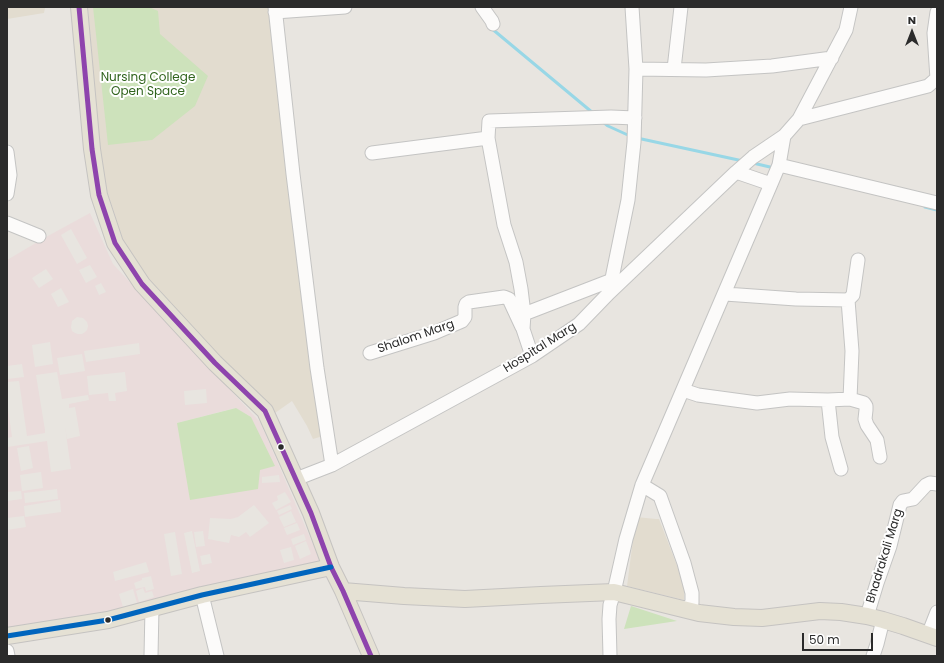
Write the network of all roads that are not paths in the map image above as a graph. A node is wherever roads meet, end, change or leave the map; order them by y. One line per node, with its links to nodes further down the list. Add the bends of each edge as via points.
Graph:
1 (79, 7): 41 (main road, via 92,149 99,195 115,243 142,284 215,363 265,411)
2 (344, 7): 7 (street)
3 (482, 7): 9 (street)
4 (632, 7): 11 (street)
5 (682, 7): 12 (street)
6 (851, 7): 10 (street, Hospital Marg, via 846,30)
7 (275, 9): 39 (street, via 317,368)
8 (937, 12): 13 (street, via 934,33)
9 (493, 24)
10 (832, 58): 12 (street, via 772,66); 15 (street, Hospital Marg)
11 (636, 69): 12 (street); 14 (street)
12 (674, 69)
13 (937, 79): 15 (street, via 928,86)
14 (635, 118): 17 (street, via 489,122); 28 (street, via 628,200)
15 (799, 119): 16 (street, Hospital Marg)
16 (784, 136): 20 (street); 21 (street, Hospital Marg)
17 (488, 138): 19 (street); 31 (street, via 504,225 516,262)
18 (7, 152): 23 (street, via 10,175)
19 (372, 153)
20 (779, 165): 22 (street); 24 (street)
21 (736, 172): 22 (street); 28 (street, Hospital Marg)
22 (771, 184): 29 (street)
23 (7, 194)
24 (937, 203)
25 (7, 223): 26 (street)
26 (39, 236)
27 (858, 260): 30 (street, via 853,295)
28 (611, 286): 31 (street); 34 (street, Hospital Marg, via 579,324)
29 (725, 294): 30 (street); 35 (street)
30 (848, 300): 37 (street, via 852,351)
31 (524, 314): 32 (street)
32 (523, 329): 33 (street, Shalom Marg, via 509,299 500,296 469,302 466,304 465,317 462,321 434,333); 34 (street)
33 (370, 353)
34 (532, 356): 39 (street, Hospital Marg)
35 (683, 390): 36 (street, via 698,395 758,403 790,399); 43 (street)
36 (828, 400): 37 (street); 40 (street, via 832,437)
37 (850, 400): 38 (street, via 864,403 866,406 865,419 877,440)
38 (880, 457)
39 (332, 464): 41 (street, Hospital Marg)
40 (841, 469)
41 (296, 478): 44 (main road)
42 (931, 484): 51 (street, Bhadrakali Marg, via 913,499 903,501 900,505 890,546)
43 (642, 485): 46 (street); 49 (street, via 660,496 682,556 692,593 692,603)
44 (331, 567): 45 (main road); 47 (main road)
45 (343, 591): 46 (main road, via 465,599); 59 (main road)
46 (614, 592): 49 (main road); 60 (street, via 609,612)
47 (202, 595): 48 (main road); 58 (street)
48 (152, 608): 53 (main road, via 108,620); 57 (street)
49 (686, 609): 51 (main road, via 734,617 762,618 820,612)
50 (937, 612): 54 (street)
51 (867, 616): 52 (main road)
52 (883, 620): 54 (main road); 61 (street)
53 (7, 636)
54 (933, 636)
55 (7, 650): 56 (street)
56 (8, 656)
57 (151, 656)
58 (216, 656)
59 (371, 656)
60 (610, 656)
61 (873, 656)

